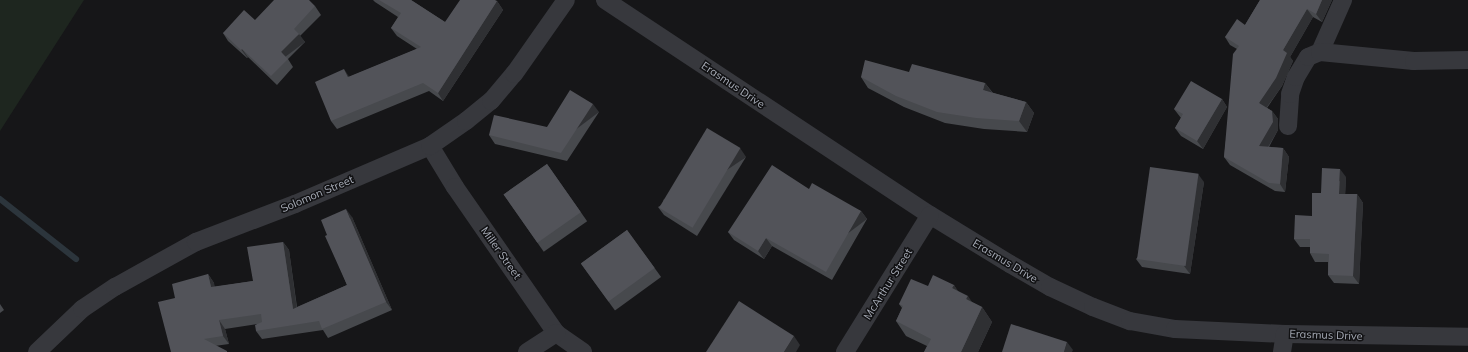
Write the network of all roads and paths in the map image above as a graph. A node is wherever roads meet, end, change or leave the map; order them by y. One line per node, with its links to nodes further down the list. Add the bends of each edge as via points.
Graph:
1 (566, 0): 7 (street, Solomon Street, via 491,102)
2 (605, 0): 8 (street, Erasmus Drive)
3 (1343, 0): 4 (street)
4 (1320, 52): 5 (street, via 1414,61); 6 (street, via 1308,57 1296,77 1290,94)
5 (1468, 60)
6 (1288, 126)
7 (430, 146): 9 (street, Miller Street, via 455,187); 12 (street, Solomon Street, via 295,204 196,242 115,287 82,309)
8 (930, 215): 10 (street, Erasmus Drive, via 1050,287 1130,321 1175,329); 15 (street, McArthur Street)
9 (556, 333): 13 (street); 14 (street, Miller Street)
10 (1285, 334): 11 (street, Erasmus Drive); 16 (street)
11 (1468, 337)
12 (37, 352)
13 (527, 352)
14 (583, 352)
15 (845, 352)
16 (1282, 352)

